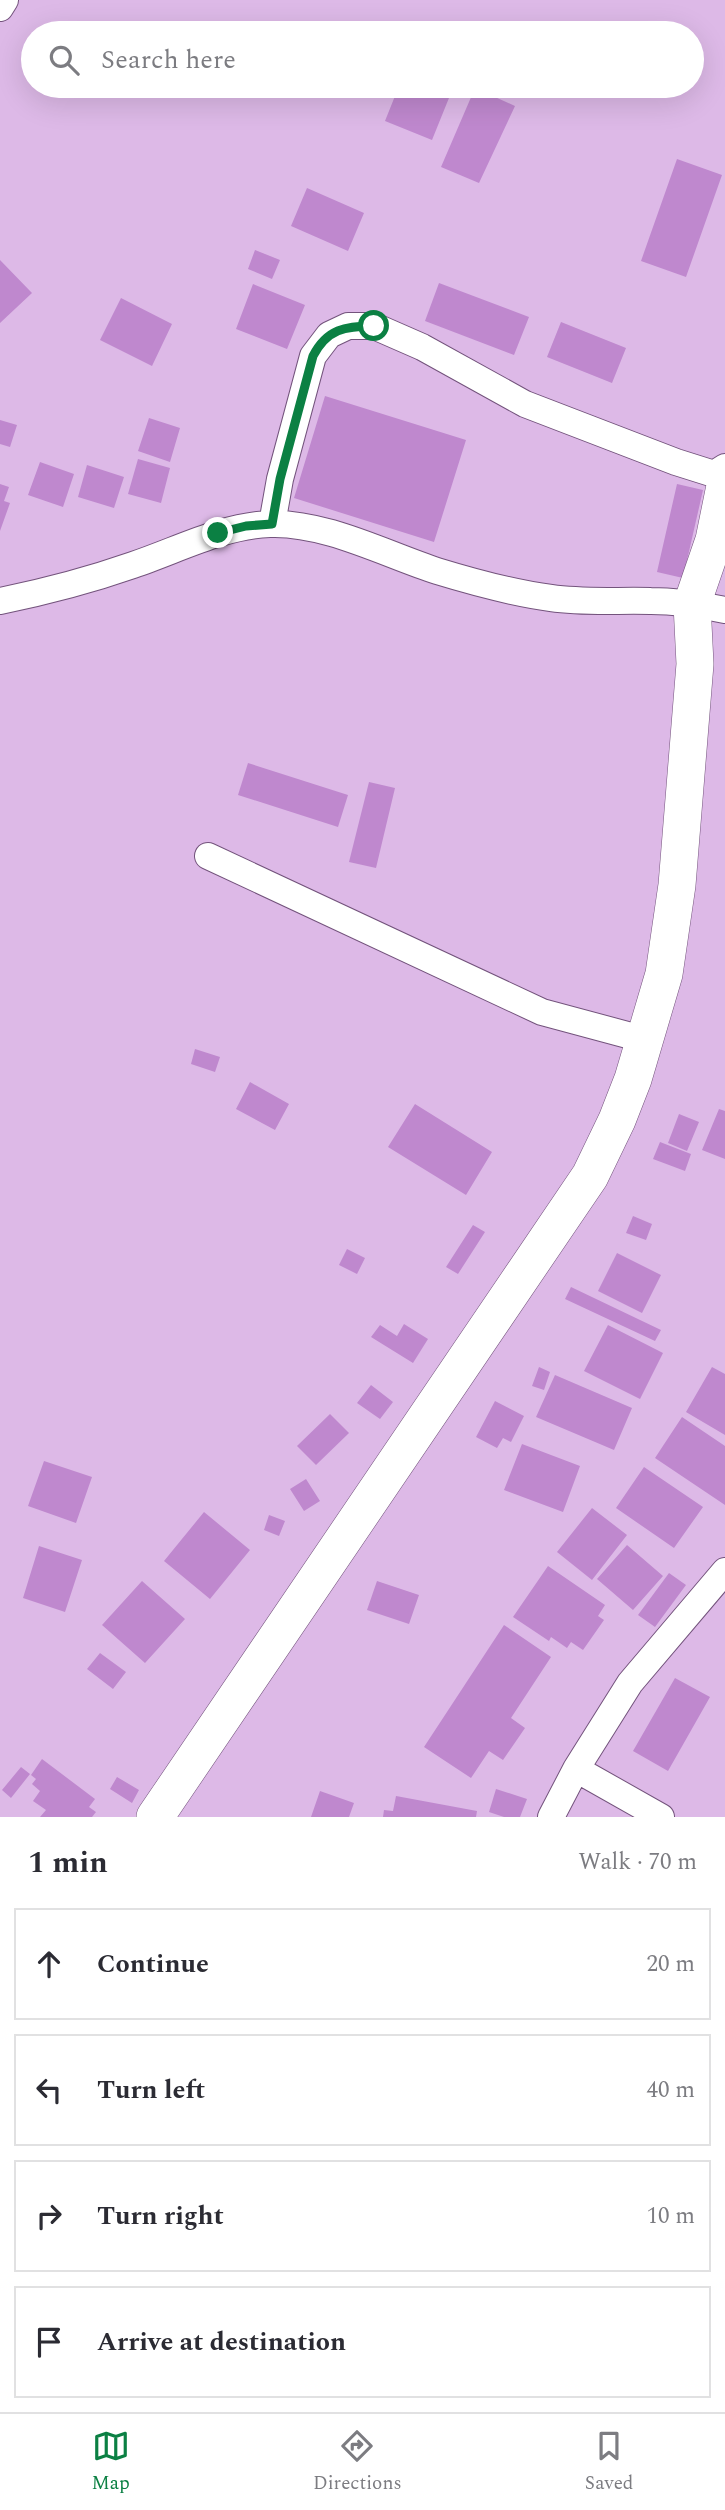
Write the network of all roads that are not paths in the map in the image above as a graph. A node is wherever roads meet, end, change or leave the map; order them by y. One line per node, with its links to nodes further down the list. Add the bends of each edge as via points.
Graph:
1 (5, 0): 2 (street)
2 (0, 8)
3 (725, 467): 5 (street, via 714,474 676,462 526,404 374,326 348,326 329,335 313,356)
4 (725, 486): 7 (main road, via 713,540)
5 (272, 524): 6 (street, via 218,533 131,566); 7 (street, via 303,526 439,571 550,598)
6 (0, 601)
7 (709, 607): 9 (main road, via 695,664 677,885 664,974)
8 (208, 856): 9 (street, via 542,1012)
9 (646, 1040): 12 (main road, via 617,1121 590,1176)
10 (725, 1572): 11 (street, via 630,1683)
11 (576, 1769): 13 (street); 14 (street)
12 (155, 1817)
13 (551, 1817)
14 (661, 1817)

